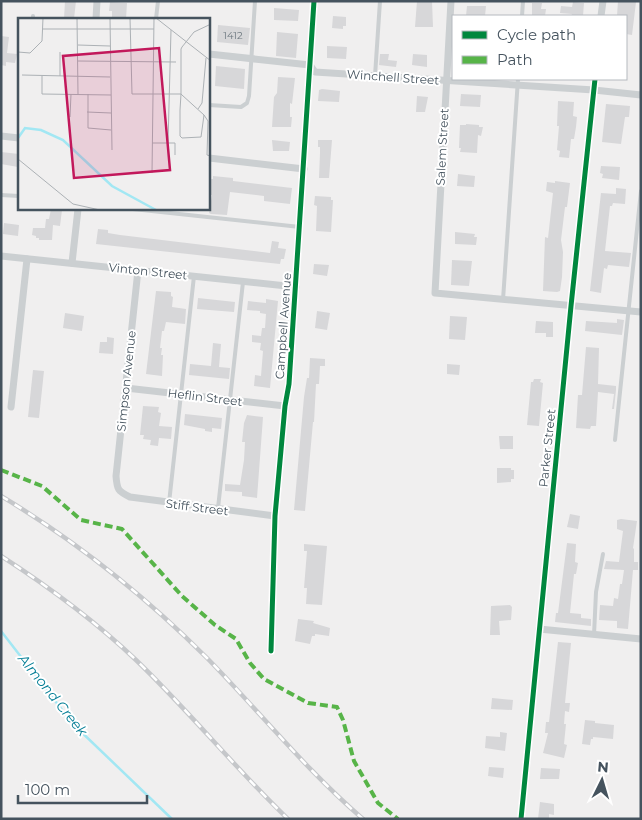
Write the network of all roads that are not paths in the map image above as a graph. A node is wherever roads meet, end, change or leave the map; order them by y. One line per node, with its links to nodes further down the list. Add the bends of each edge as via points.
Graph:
1 (97, 1): 11 (street)
2 (158, 1): 12 (lane)
3 (255, 1): 14 (lane)
4 (314, 1): 15 (street, Campbell Avenue)
5 (380, 1): 16 (lane)
6 (451, 1): 18 (street, Salem Street)
7 (522, 1): 9 (lane)
8 (603, 1): 10 (street)
9 (522, 15)
10 (601, 15)
11 (96, 18)
12 (156, 18)
13 (210, 54): 14 (street, Winchell Street)
14 (252, 59): 15 (street, Winchell Street); 22 (lane, via 247,103 241,107)
15 (310, 65): 16 (street, Winchell Street, via 315,72); 26 (street, Campbell Avenue)
16 (375, 76): 18 (street, Winchell Street)
17 (595, 80): 20 (street, Parker Street)
18 (446, 81): 19 (street, Winchell Street); 40 (street, Salem Street, via 434,293)
19 (518, 82): 20 (street, Winchell Street); 40 (lane)
20 (594, 90): 21 (street, Winchell Street); 41 (street, Parker Street)
21 (641, 95)
22 (210, 105)
23 (1, 136): 24 (street)
24 (18, 138)
25 (210, 158): 26 (street)
26 (304, 169): 32 (street, Campbell Avenue)
27 (641, 191): 42 (lane)
28 (1, 194): 29 (lane)
29 (18, 196)
30 (78, 210): 35 (street)
31 (142, 210): 32 (lane)
32 (300, 228): 39 (street, Campbell Avenue)
33 (1, 256): 34 (street, Vinton Street)
34 (27, 259): 35 (street, Vinton Street); 48 (street)
35 (72, 263): 36 (street, Vinton Street)
36 (138, 270): 37 (street, Vinton Street); 44 (street, Simpson Avenue)
37 (194, 276): 38 (street, Vinton Street); 45 (lane)
38 (244, 282): 39 (street, Vinton Street); 46 (lane)
39 (296, 287): 47 (street, Campbell Avenue)
40 (503, 300): 41 (street)
41 (571, 306): 42 (street); 55 (street, Parker Street)
42 (627, 310): 43 (street); 49 (lane)
43 (641, 312)
44 (126, 388): 45 (street, Heflin Street); 50 (street, Simpson Avenue, via 116,476)
45 (182, 394): 46 (street, Heflin Street); 51 (lane)
46 (229, 400): 47 (street, Heflin Street); 52 (lane)
47 (285, 406): 53 (street, Campbell Avenue)
48 (11, 407)
49 (615, 440)
50 (120, 492): 51 (street, Stiff Street)
51 (169, 504): 52 (street, Stiff Street)
52 (218, 509): 53 (street, Stiff Street)
53 (275, 516): 58 (street, Campbell Avenue)
54 (602, 554): 56 (lane)
55 (539, 629): 56 (street); 59 (street, Parker Street)
56 (594, 635): 57 (street)
57 (641, 639)
58 (271, 651)
59 (521, 819)

